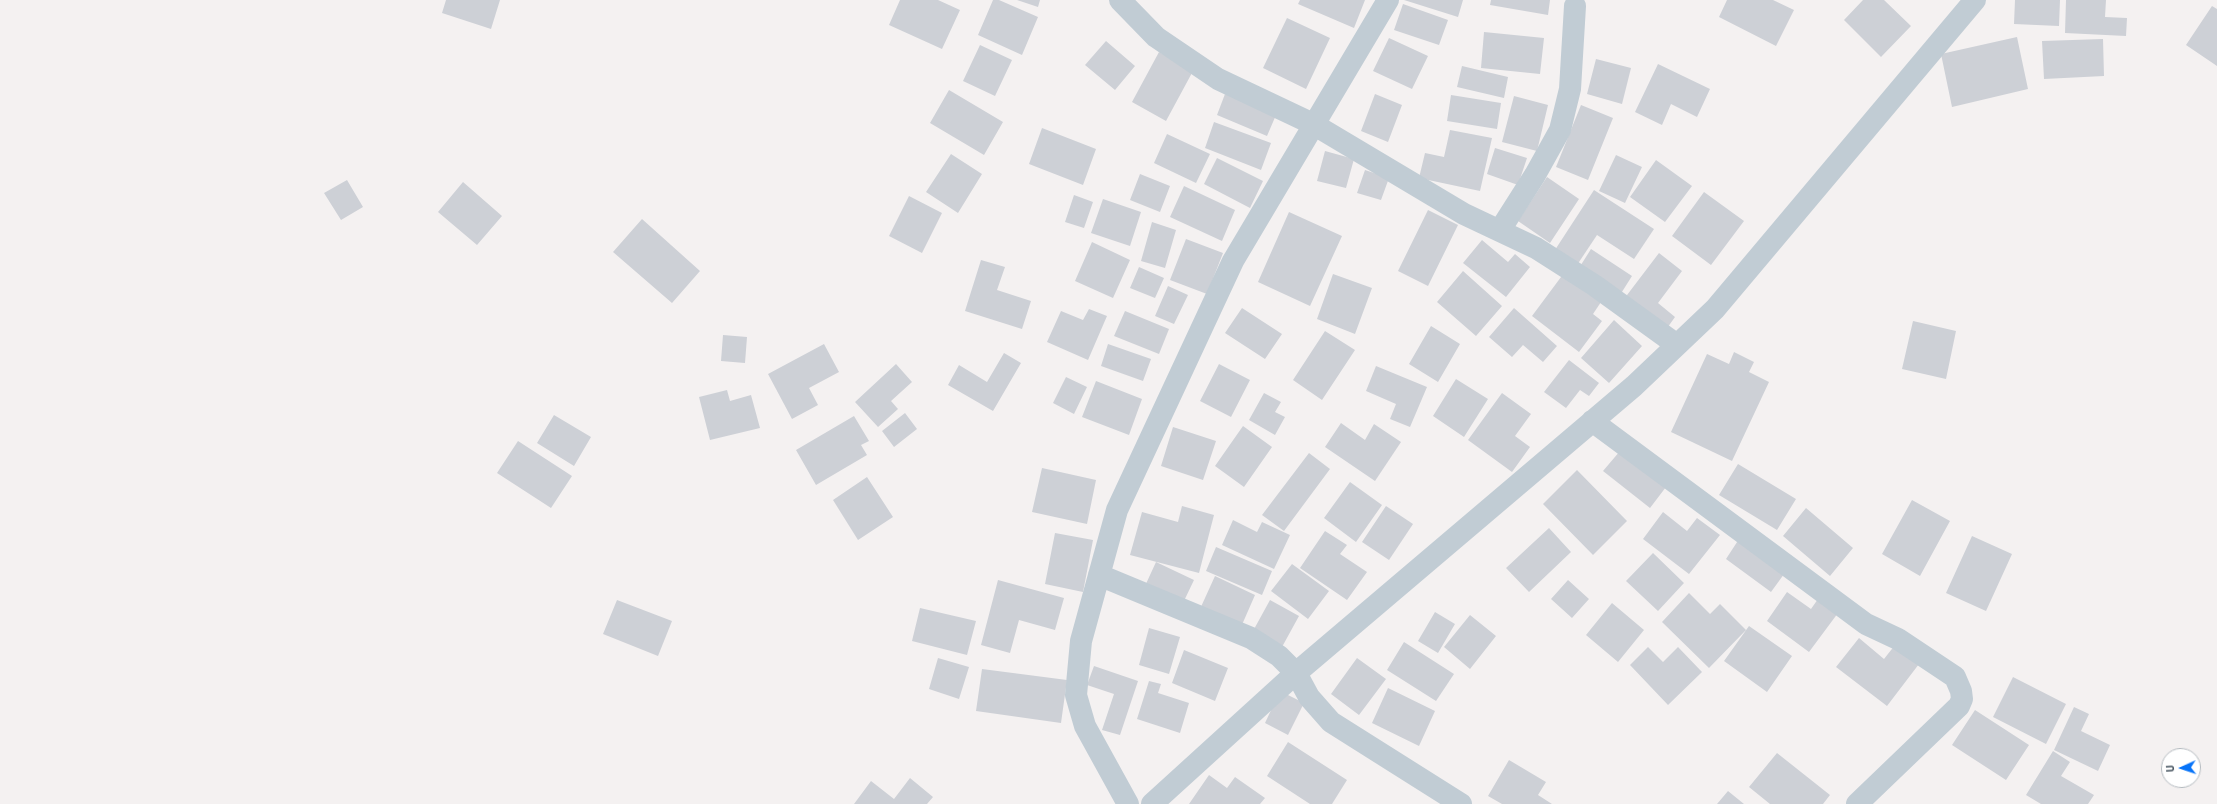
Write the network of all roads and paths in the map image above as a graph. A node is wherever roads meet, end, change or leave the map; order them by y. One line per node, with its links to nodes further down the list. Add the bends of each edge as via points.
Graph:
1 (1120, 0): 5 (street, via 1156,37 1218,79)
2 (1388, 0): 5 (street)
3 (1976, 0): 7 (street, via 1715,309)
4 (1575, 6): 6 (street, via 1570,89 1560,130)
5 (1313, 124): 6 (street, via 1464,214); 9 (street, via 1233,261 1117,510)
6 (1500, 230): 7 (street, via 1536,248 1594,285)
7 (1677, 345): 8 (street)
8 (1592, 421): 10 (street); 14 (street, via 1866,624 1898,639 1955,677 1962,691 1959,706)
9 (1099, 575): 10 (street, via 1251,638 1279,656); 11 (street, via 1081,641 1076,695 1085,726)
10 (1296, 673): 12 (street); 13 (street, via 1309,697 1331,722)
11 (1128, 804)
12 (1152, 804)
13 (1461, 804)
14 (1857, 804)

